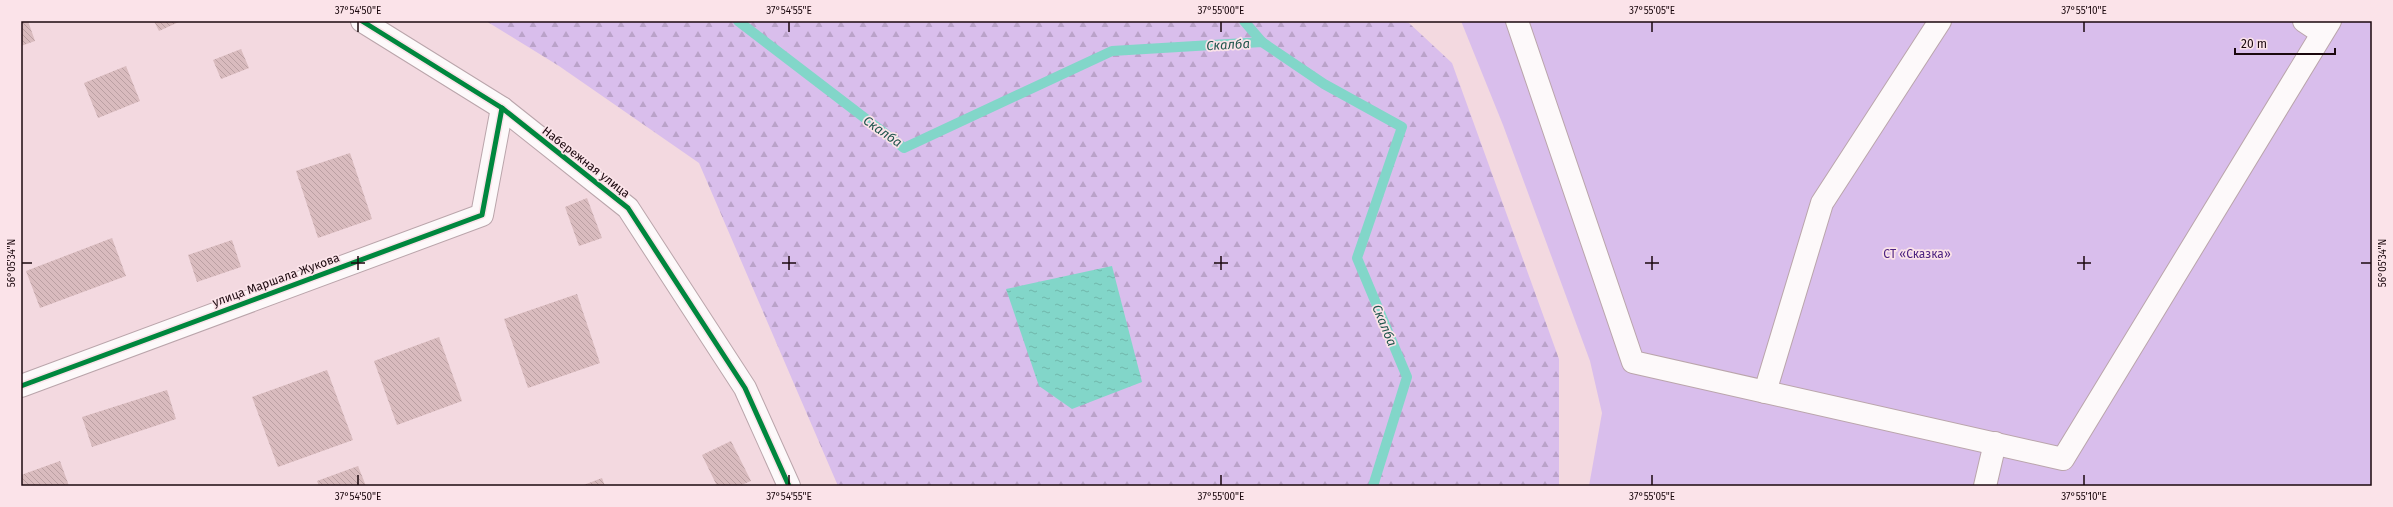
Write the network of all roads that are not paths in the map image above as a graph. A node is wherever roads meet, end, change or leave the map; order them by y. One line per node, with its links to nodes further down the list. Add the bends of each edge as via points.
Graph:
1 (362, 21): 6 (street, Набережная улица)
2 (1517, 21): 8 (street, via 1632,362)
3 (1940, 21): 8 (street, via 1822,203)
4 (2304, 21): 5 (street)
5 (2326, 27): 9 (street, via 2063,459)
6 (502, 108): 7 (street, улица Маршала Жукова, via 482,215); 10 (street, Набережная улица, via 628,208 745,388)
7 (21, 386)
8 (1765, 392): 9 (street)
9 (1995, 443): 11 (street)
10 (790, 486)
11 (1985, 486)

